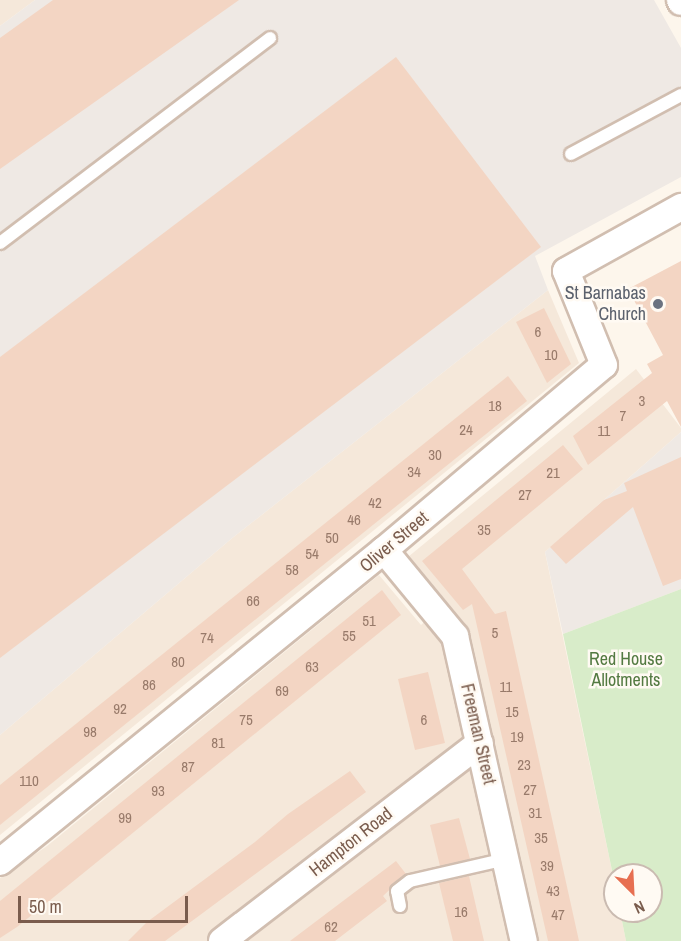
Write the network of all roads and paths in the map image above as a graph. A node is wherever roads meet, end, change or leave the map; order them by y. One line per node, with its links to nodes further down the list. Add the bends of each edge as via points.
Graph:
1 (270, 38): 5 (lane)
2 (681, 95): 3 (lane)
3 (571, 154)
4 (681, 207): 6 (street, Oliver Street, via 566,270 604,366)
5 (0, 243)
6 (384, 550): 7 (street, Freeman Street, via 455,636); 9 (street, Oliver Street)
7 (480, 743): 8 (street, Freeman Street); 11 (street, Hampton Road)
8 (506, 859): 10 (lane, via 410,881 398,891); 12 (street, Freeman Street)
9 (0, 862)
10 (400, 906)
11 (222, 941)
12 (524, 941)

